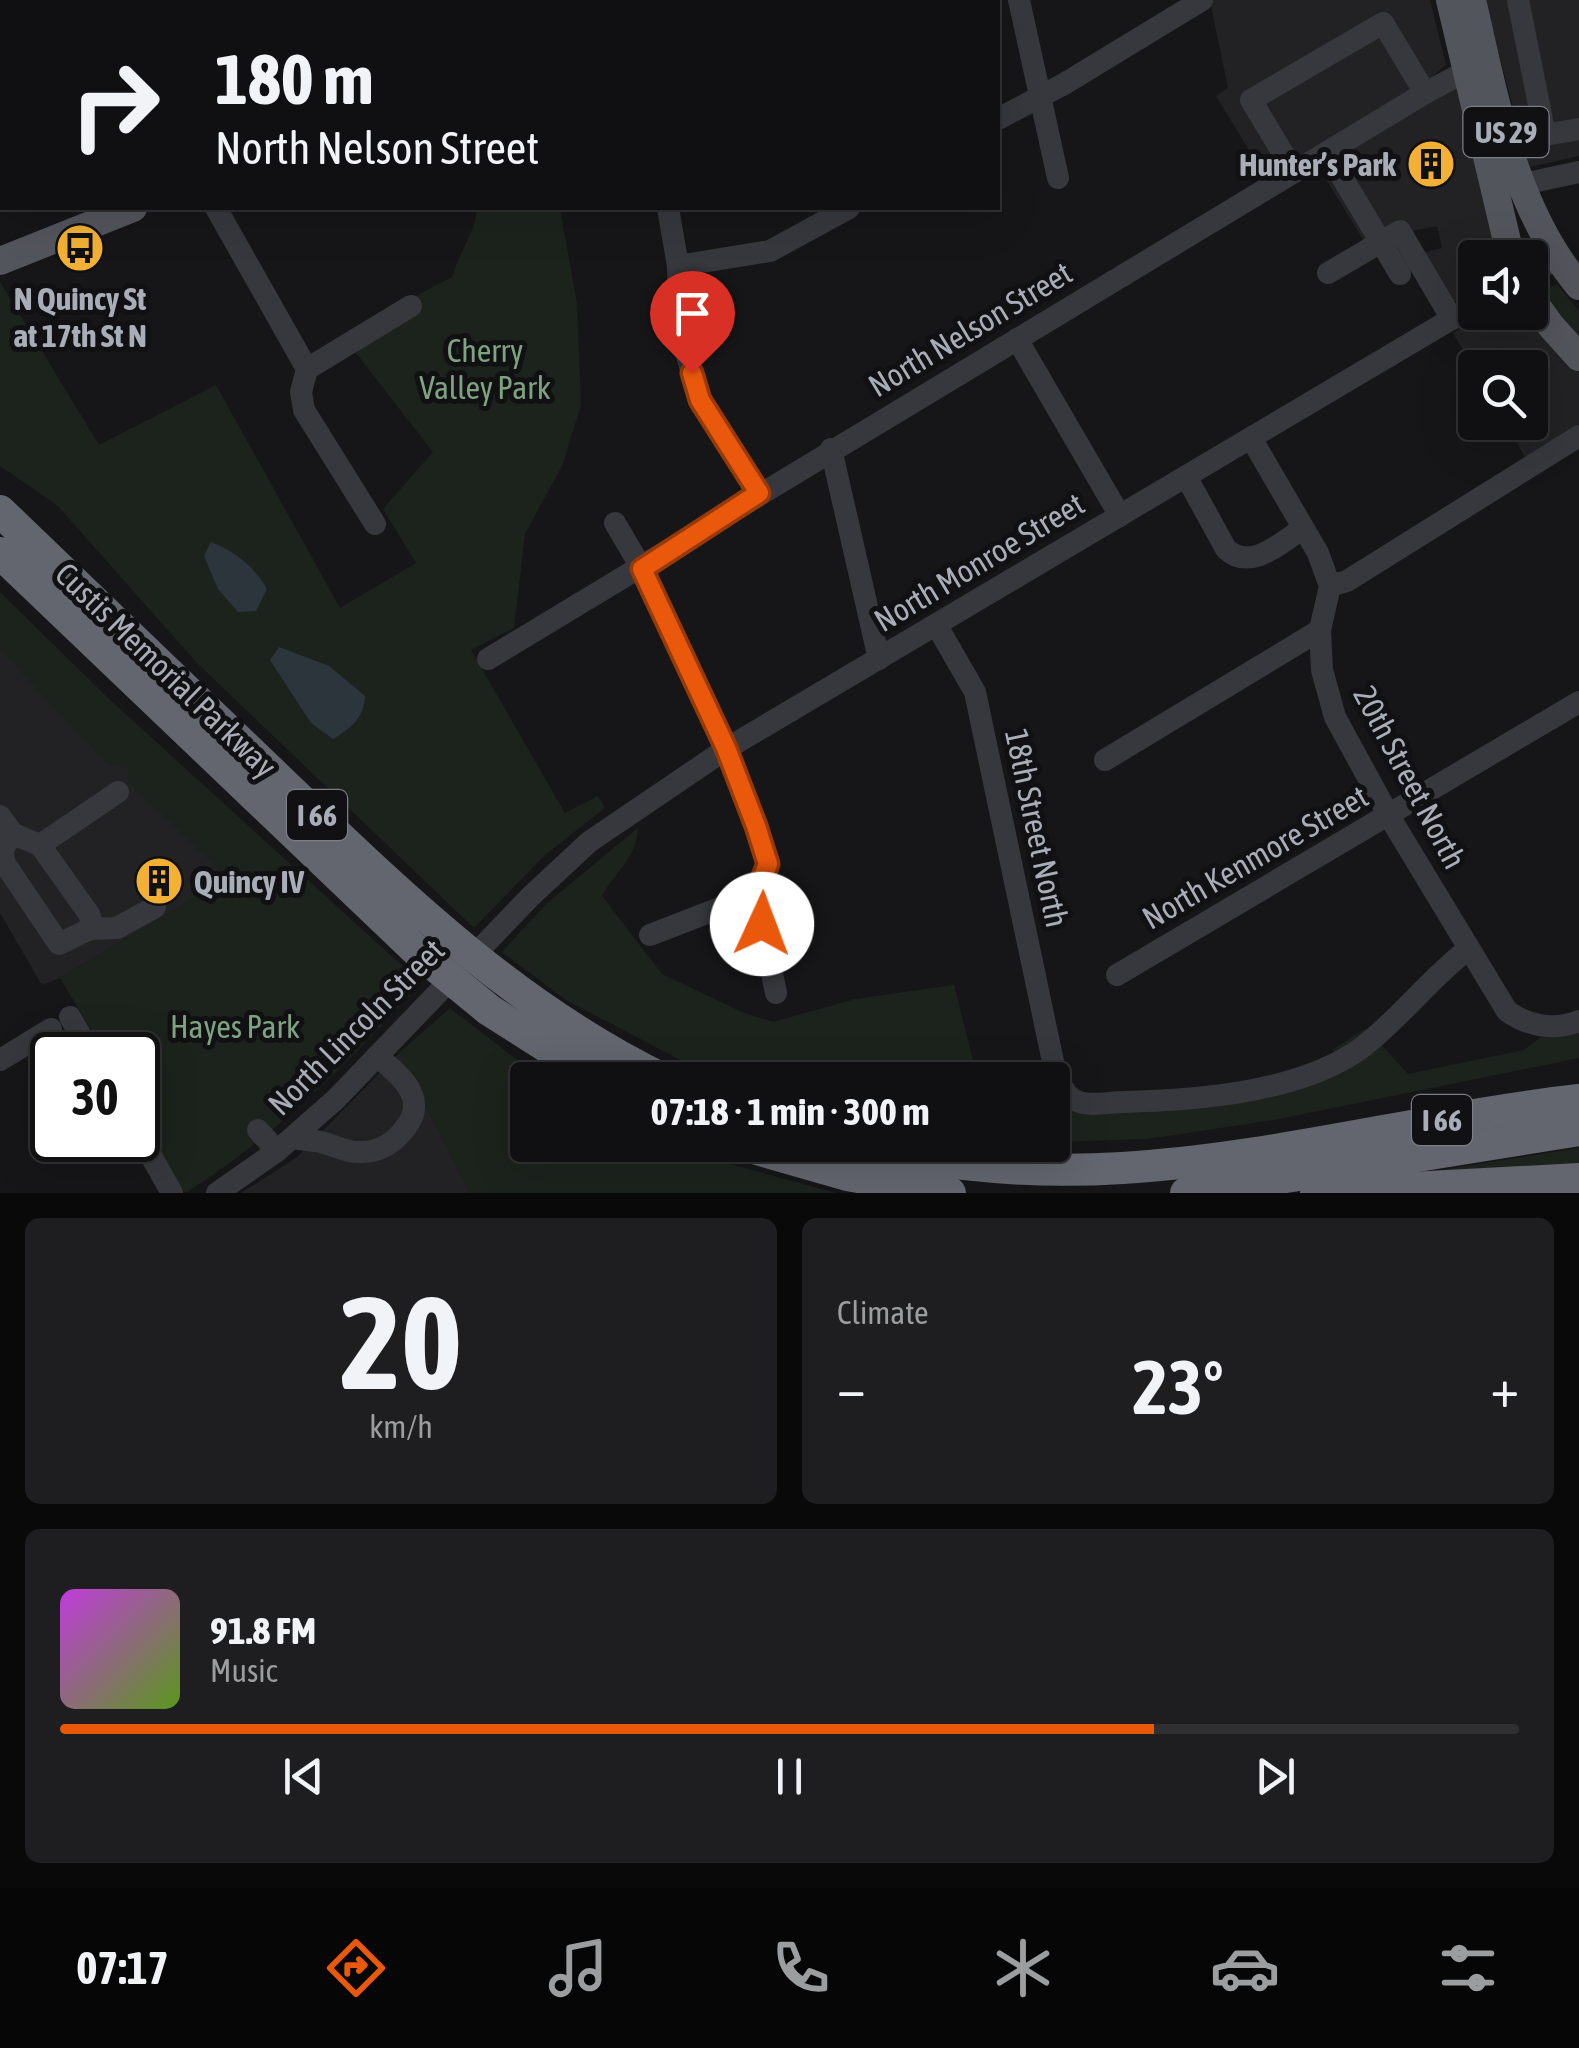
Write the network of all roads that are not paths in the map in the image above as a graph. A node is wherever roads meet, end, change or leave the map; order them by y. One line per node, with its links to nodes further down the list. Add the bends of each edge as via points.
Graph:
1 (1019, 0): 7 (street)
2 (1202, 0): 7 (street)
3 (1518, 0): 9 (street, via 1545,135)
4 (1471, 1): 5 (main road, US 29)
5 (1478, 65): 6 (street, North Nelson Street); 14 (main road, US 29)
6 (1425, 94): 10 (street, North Nelson Street); 11 (street, via 1383,22 1251,100)
7 (1040, 95): 8 (street); 13 (street)
8 (1000, 118)
9 (1579, 128)
10 (1327, 152): 11 (street, North Nelson Street); 21 (street)
11 (1294, 172): 34 (street, North Nelson Street)
12 (1579, 172): 14 (street)
13 (1058, 178)
14 (1507, 187): 20 (main road, US 29); 23 (main road, US 29)
15 (108, 210): 22 (main road)
16 (128, 210): 24 (main road)
17 (217, 210): 36 (street)
18 (668, 210): 26 (street)
19 (846, 210): 26 (street, via 770,252)
20 (1510, 240)
21 (1380, 242): 27 (street); 28 (street); 32 (street, via 1400,231 1418,240)
22 (0, 243)
23 (1557, 258): 25 (street); 29 (main road, US 29)
24 (0, 261)
25 (1548, 263)
26 (678, 266): 41 (street, via 679,316 700,400)
27 (1328, 273)
28 (1400, 274)
29 (1579, 286)
30 (412, 306): 36 (street)
31 (1458, 316): 32 (street, North Monroe Street)
32 (1452, 319): 38 (street, North Monroe Street)
33 (1548, 322): 35 (main road)
34 (1017, 339): 39 (street, North Nelson Street); 43 (street)
35 (1579, 357)
36 (308, 369): 45 (street, via 304,410)
37 (1579, 436): 49 (street)
38 (1251, 438): 40 (street, North Monroe Street); 46 (street)
39 (831, 450): 41 (street, North Nelson Street); 53 (street)
40 (1186, 478): 43 (street, North Monroe Street); 46 (street, via 1234,557 1252,559)
41 (759, 493): 48 (street, North Nelson Street)
42 (0, 511): 76 (highway, Custis Memorial Parkway / I 66, via 433,925 538,1007)
43 (1120, 516): 50 (street, North Monroe Street)
44 (615, 523): 48 (street)
45 (376, 524)
46 (1304, 528): 49 (street)
47 (0, 553): 75 (highway, Custis Memorial Parkway / I 66, via 417,951 500,1018)
48 (642, 569): 52 (street, North Nelson Street); 55 (street)
49 (1330, 586): 51 (street, 20th Street North)
50 (937, 626): 53 (street, North Monroe Street); 66 (street, 18th Street North, via 975,692 1055,1071 1076,1101 1219,1094 1278,1084 1359,1049)
51 (1320, 630): 56 (street); 58 (street, 20th Street North, via 1335,717)
52 (488, 659)
53 (879, 660): 55 (street, North Monroe Street)
54 (1579, 702): 58 (street, North Kenmore Street)
55 (726, 748): 61 (street, via 768,864); 62 (street, North Monroe Street, via 588,842)
56 (1105, 760)
57 (118, 792): 60 (street)
58 (1388, 816): 66 (street, 20th Street North); 67 (street, North Kenmore Street)
59 (6, 825): 60 (street); 64 (street, via 5,864 59,944)
60 (40, 846): 64 (street, via 88,914)
61 (756, 894): 65 (street); 68 (street)
62 (531, 896): 73 (street, North Lincoln Street)
63 (155, 907): 64 (street, via 117,928)
64 (89, 928)
65 (650, 935)
66 (1468, 950): 69 (street, 20th Street North, via 1496,997 1522,1021)
67 (1117, 975)
68 (776, 993)
69 (1579, 1022)
70 (45, 1032): 71 (street, via 60,1023)
71 (69, 1032)
72 (30, 1042): 74 (street)
73 (377, 1056): 82 (street, North Lincoln Street); 82 (street, via 400,1075 414,1100 414,1112 395,1140 356,1153 323,1142)
74 (0, 1060)
75 (570, 1062)
76 (631, 1062)
77 (1579, 1077): 81 (highway, via 1380,1118)
78 (1579, 1100): 81 (highway, I 66)
79 (258, 1130): 82 (street)
80 (1579, 1130): 91 (highway, I 66)
81 (1305, 1143): 85 (highway, I 66, via 1093,1170)
82 (285, 1145): 89 (street, North Lincoln Street)
83 (154, 1162): 88 (street)
84 (802, 1162): 90 (highway)
85 (953, 1162)
86 (187, 1172): 88 (street)
87 (1579, 1179): 92 (highway)
88 (171, 1191)
89 (218, 1193)
90 (950, 1193)
91 (1186, 1193)
92 (1316, 1193)

